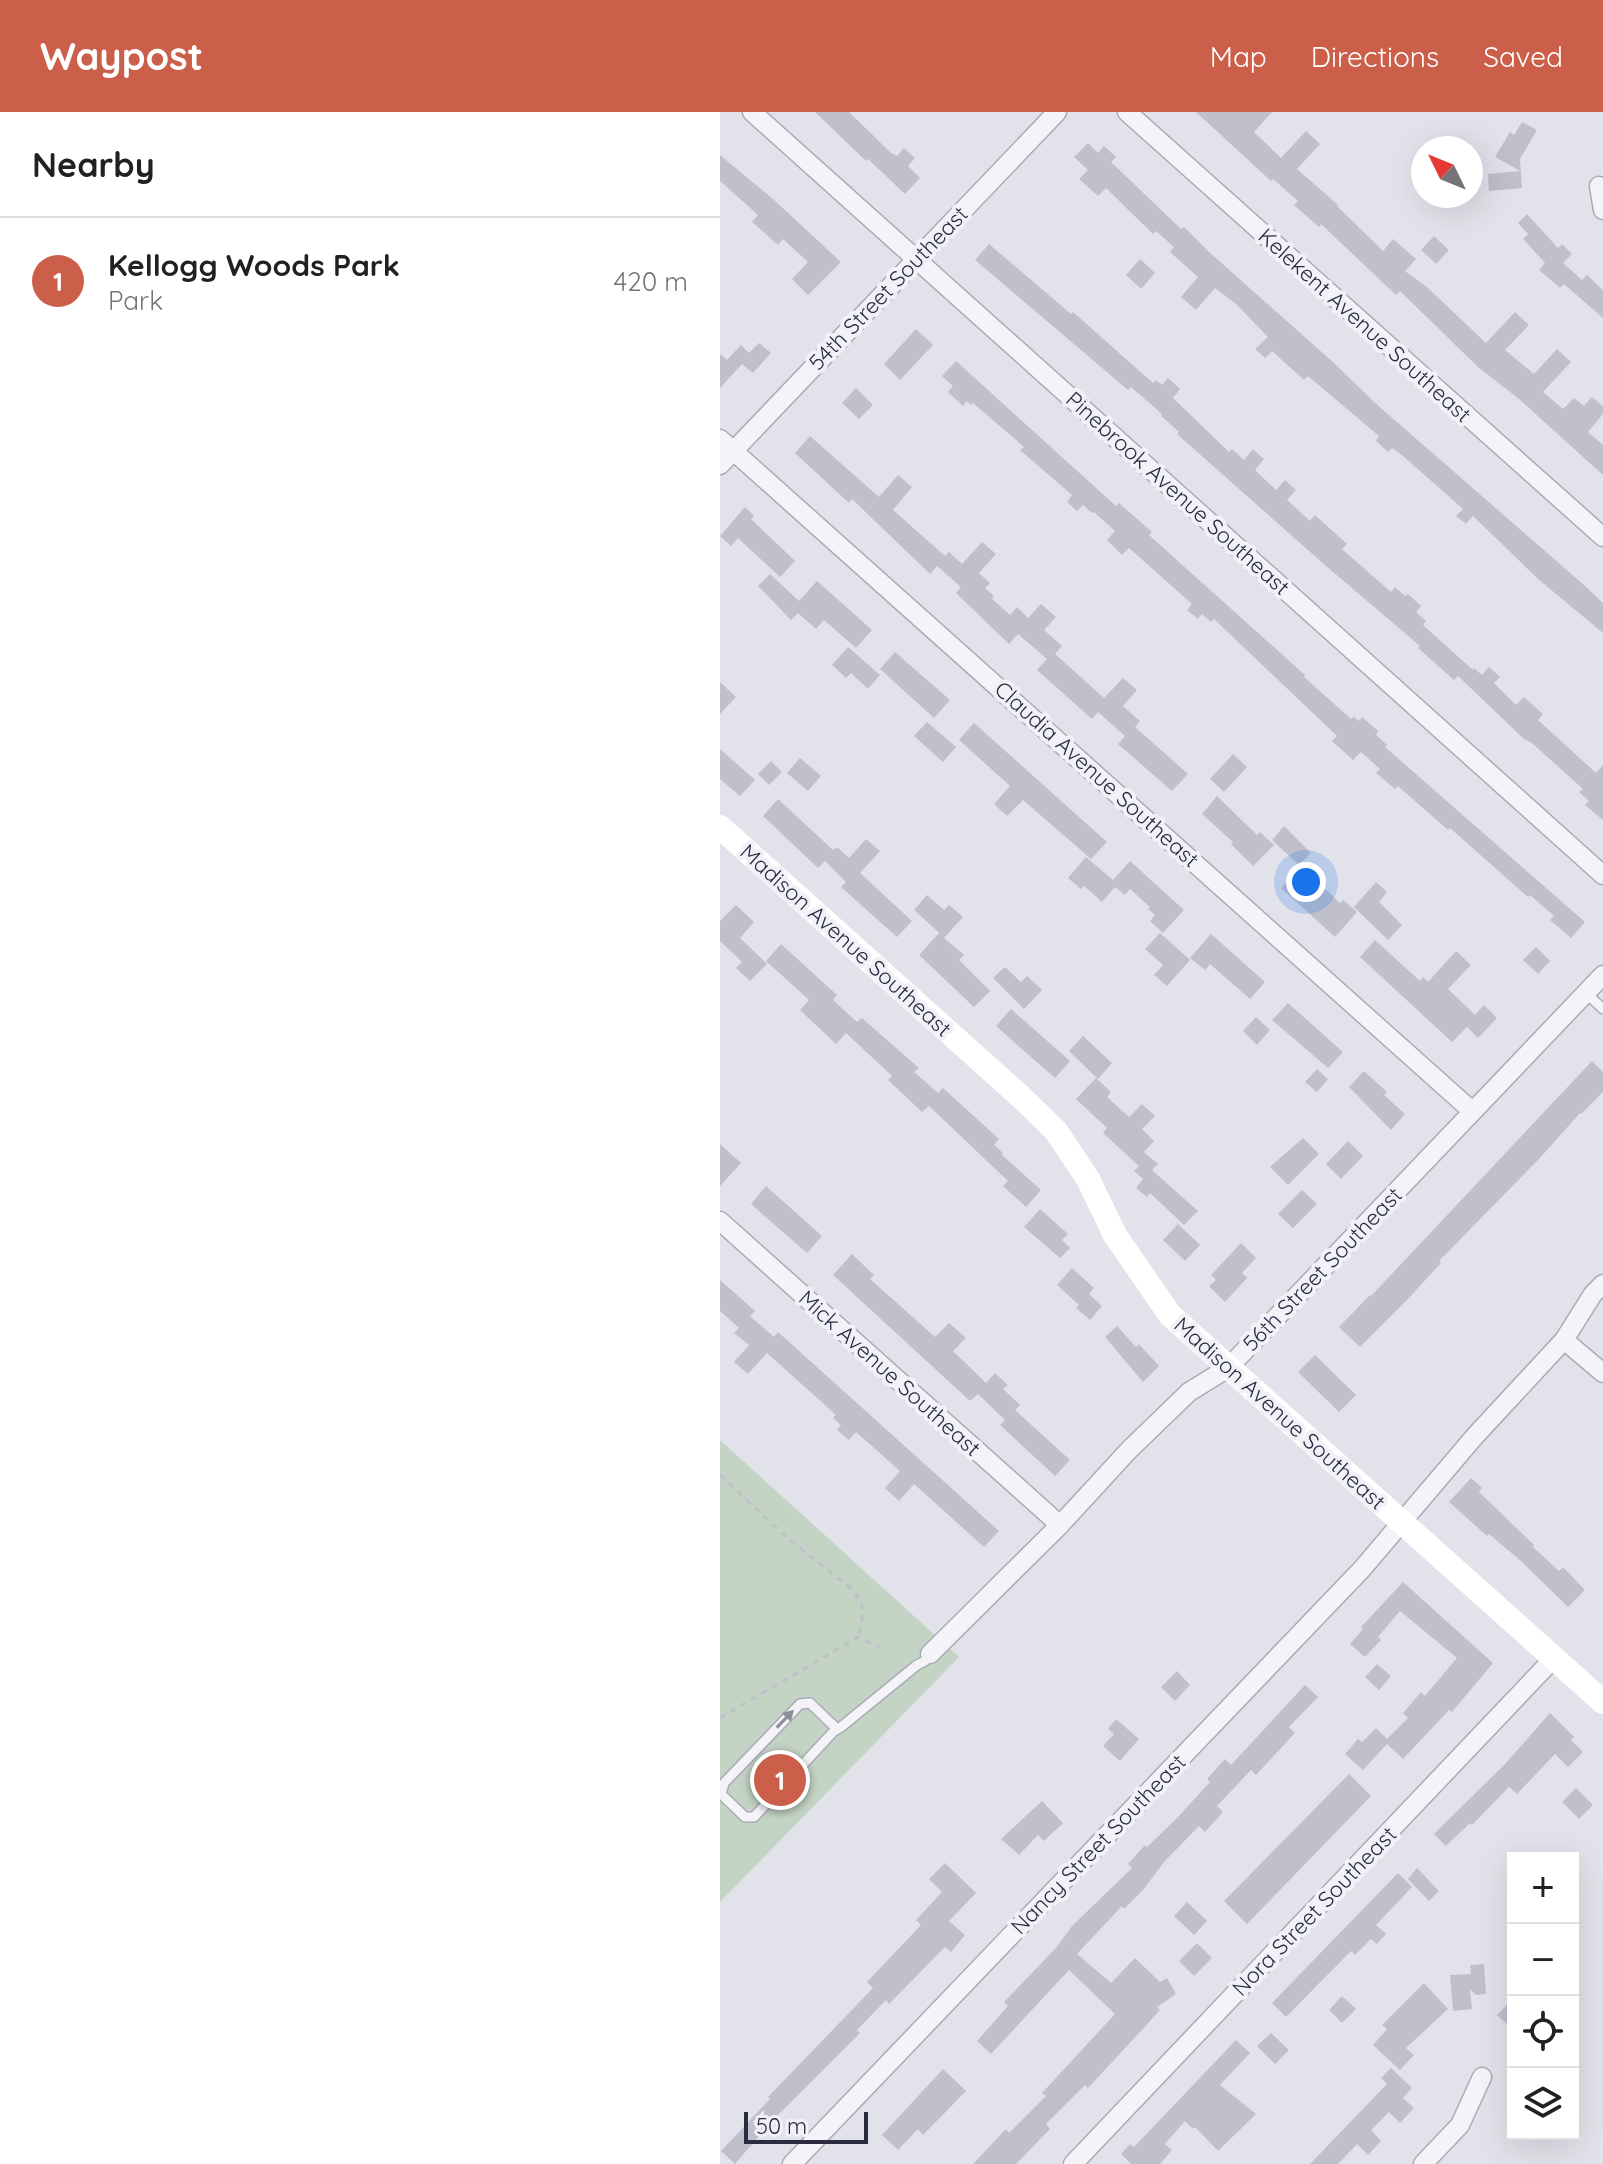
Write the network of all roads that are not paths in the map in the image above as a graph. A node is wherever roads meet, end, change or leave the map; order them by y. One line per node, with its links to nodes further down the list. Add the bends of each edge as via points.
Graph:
1 (752, 112): 6 (street, Pinebrook Avenue Southeast)
2 (1057, 112): 6 (street, 54th Street Southeast)
3 (1127, 112): 8 (street, Kelekent Avenue Southeast)
4 (1599, 186): 5 (street)
5 (1603, 210)
6 (915, 260): 7 (street, 54th Street Southeast); 10 (street, Pinebrook Avenue Southeast)
7 (724, 452): 14 (street, Claudia Avenue Southeast)
8 (1603, 537)
9 (720, 827): 18 (street, Madison Avenue Southeast, via 1056,1131 1088,1179 1115,1235 1170,1315)
10 (1603, 875)
11 (1603, 975): 12 (street, 56th Street Southeast)
12 (1586, 993): 13 (lane); 14 (street, 56th Street Southeast)
13 (1603, 1009)
14 (1472, 1111): 18 (street, 56th Street Southeast)
15 (720, 1221): 21 (street, Mick Avenue Southeast)
16 (1603, 1284): 17 (street, Nancy Street Southeast)
17 (1564, 1340): 19 (street); 20 (street, Nancy Street Southeast)
18 (1228, 1368): 20 (street, Madison Avenue Southeast); 21 (street, 56th Street Southeast, via 1189,1392)
19 (1603, 1373)
20 (1400, 1522): 23 (street, Madison Avenue Southeast); 27 (street, Nancy Street Southeast, via 1362,1569)
21 (1060, 1525): 22 (street, 56th Street Southeast)
22 (930, 1654): 25 (lane)
23 (1554, 1658): 24 (street, Madison Avenue Southeast); 28 (street, Nora Street Southeast)
24 (1603, 1702)
25 (837, 1729): 25 (lane, one-way to 25, via 754,1817 745,1817 721,1794 720,1788 800,1704 810,1703)
26 (1482, 2077): 29 (street, via 1460,2125)
27 (792, 2164)
28 (1073, 2164)
29 (1423, 2164)

